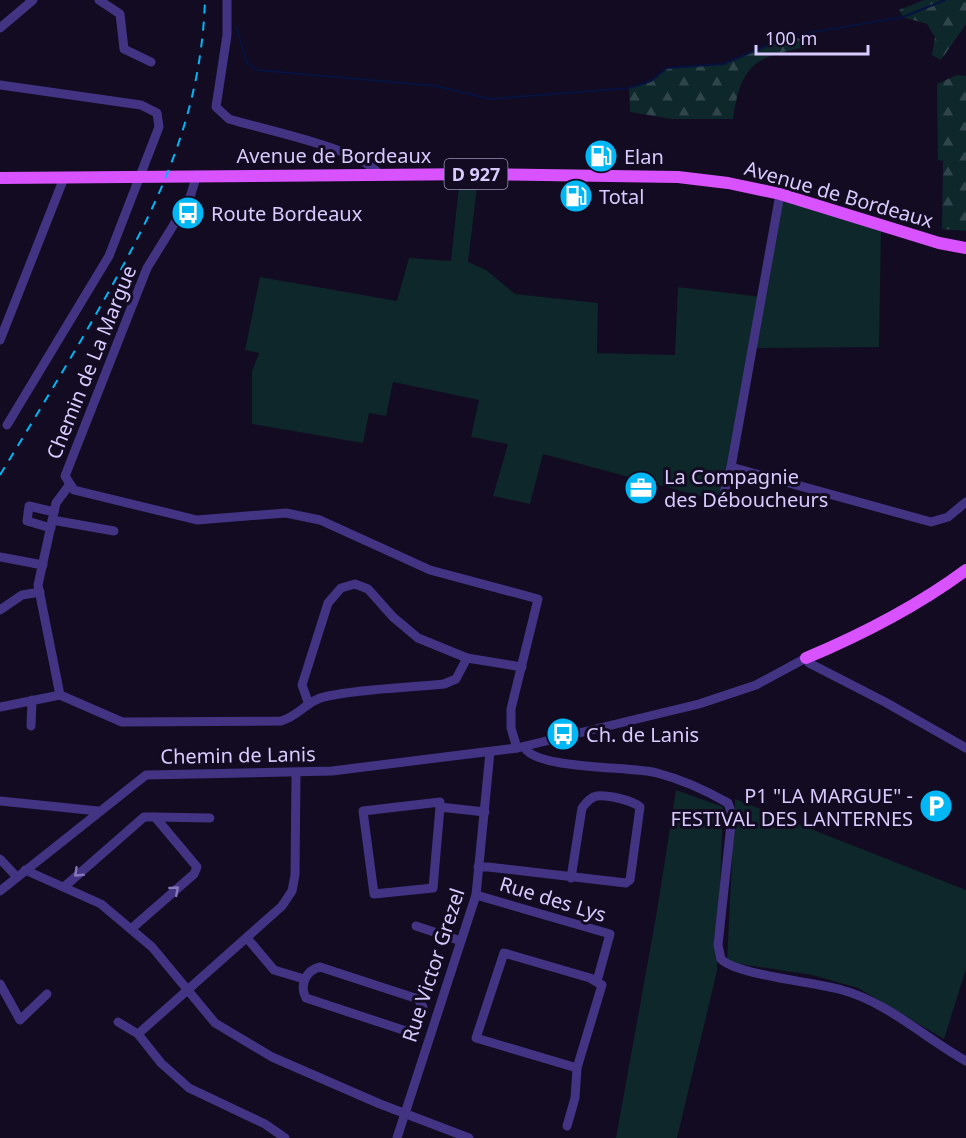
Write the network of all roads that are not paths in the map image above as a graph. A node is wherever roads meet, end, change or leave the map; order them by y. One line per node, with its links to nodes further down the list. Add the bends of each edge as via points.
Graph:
1 (33, 0): 4 (street)
2 (99, 0): 5 (street, via 120,14 124,49)
3 (226, 0): 7 (street, via 226,35 216,107 229,119 348,154 368,163)
4 (0, 28)
5 (151, 62)
6 (0, 85): 9 (street, via 141,105 157,113 156,138)
7 (379, 174): 8 (main road, Avenue de Bordeaux / D 927); 12 (main road, Avenue de Bordeaux / D 927, via 641,175 728,183)
8 (197, 175): 9 (main road, D 927); 17 (street, Chemin de La Margue, via 189,200 156,251 139,288 65,476)
9 (143, 176): 11 (main road, D 927); 15 (street, via 109,256)
10 (0, 178): 11 (main road, D 927)
11 (64, 178): 14 (street)
12 (780, 194): 13 (main road, Avenue de Bordeaux / D 927); 16 (street)
13 (966, 248)
14 (0, 340)
15 (7, 425)
16 (731, 467): 18 (street, via 931,522 948,517); 19 (street)
17 (70, 484): 20 (street, via 56,503); 29 (street, Chemin de La Margue, via 74,490 197,520 286,513 320,520 430,570 538,599)
18 (966, 502)
19 (721, 506)
20 (52, 520): 21 (street); 23 (street)
21 (114, 531)
22 (0, 557): 23 (street)
23 (43, 565): 25 (street)
24 (966, 570): 28 (main road, via 905,612)
25 (40, 592): 26 (street, via 22,596); 30 (street)
26 (0, 610)
27 (466, 658): 29 (street); 32 (street, via 456,679 444,684 328,696); 32 (street, via 418,638 368,589 355,584 341,588 328,603 302,685)
28 (806, 658): 35 (street, via 728,695 639,721); 36 (street, via 814,666)
29 (522, 667): 35 (street, Chemin de La Margue, via 510,722)
30 (60, 695): 31 (street); 32 (street, via 122,722 281,721 296,716)
31 (32, 700): 33 (street); 34 (street)
32 (308, 702)
33 (0, 707)
34 (31, 726)
35 (520, 748): 37 (street, Chemin de Lanis); 65 (street, via 567,764 660,773 728,803 732,815 718,945 721,959 734,968 857,995)
36 (966, 748)
37 (490, 752): 38 (street, Chemin de Lanis); 42 (street, Rue Victor Grezel)
38 (296, 773): 41 (street, Chemin de Lanis, via 146,775); 54 (street, via 292,891 282,906)
39 (0, 801): 41 (street)
40 (441, 807): 40 (street, via 433,888 374,894 363,811 441,802); 42 (street)
41 (98, 811): 47 (street, Chemin de Lanis)
42 (485, 812): 46 (street, Rue Victor Grezel)
43 (154, 817): 44 (street); 49 (street, one-way to 49, via 144,817); 53 (street, one-way to 43, via 194,874 197,867)
44 (210, 818)
45 (0, 859): 47 (street)
46 (478, 867): 48 (street); 51 (street, Rue Victor Grezel)
47 (21, 874): 49 (street); 50 (street, Chemin de Lanis)
48 (571, 878): 48 (street, via 627,883 630,880 640,807 635,802 598,796 582,808)
49 (64, 888): 53 (street, via 101,904)
50 (0, 891)
51 (476, 895): 55 (street, Rue Victor Grezel); 57 (street, Rue des Lys, via 610,934)
52 (416, 926): 55 (street)
53 (131, 929): 59 (street)
54 (246, 938): 56 (street, via 274,970); 59 (street)
55 (461, 941): 62 (street, Rue Victor Grezel)
56 (304, 979): 61 (street, via 314,968 331,970 418,999 423,1007); 61 (street, via 306,999 409,1032 417,1028)
57 (597, 981): 66 (street, Rue des Lys, via 602,985); 66 (street, via 504,953 476,1038)
58 (0, 984): 60 (street, via 20,1020)
59 (188, 989): 64 (street); 67 (street, via 215,1023 262,1051)
60 (47, 994)
61 (421, 1015): 62 (street)
62 (434, 1020): 67 (street, Rue Victor Grezel)
63 (118, 1022): 64 (street)
64 (138, 1034): 69 (street, via 161,1063 189,1088 265,1124)
65 (966, 1061)
66 (577, 1068): 68 (street, Rue des Lys, via 575,1098)
67 (405, 1114): 70 (street, Rue Victor Grezel); 71 (street)
68 (567, 1126)
69 (285, 1138)
70 (397, 1138)
71 (469, 1138)

